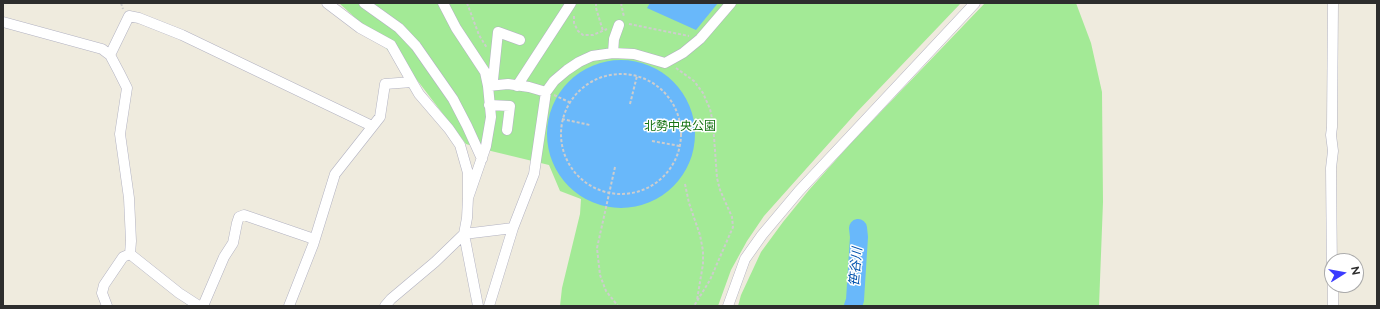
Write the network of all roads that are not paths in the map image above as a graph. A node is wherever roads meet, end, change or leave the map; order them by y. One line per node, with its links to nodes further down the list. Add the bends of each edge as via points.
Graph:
1 (327, 3): 13 (street, via 360,28 391,44)
2 (364, 3): 20 (street, via 399,28 416,46 453,99)
3 (443, 3): 14 (street, via 485,72)
4 (572, 3): 15 (street)
5 (731, 3): 11 (street, via 700,39 665,63 634,54)
6 (975, 3): 36 (street, via 799,191 762,235 745,260)
7 (1333, 3): 25 (street)
8 (3, 22): 12 (street, via 97,48)
9 (619, 25): 11 (street)
10 (520, 40): 14 (street, via 498,32 493,80)
11 (613, 53): 16 (street, via 592,56 579,62)
12 (110, 55): 18 (street, via 129,16 139,18); 26 (street, via 126,88 120,134 129,198)
13 (412, 82): 18 (street, via 385,84 380,117); 21 (street, via 418,94 460,145 468,173)
14 (488, 86): 15 (street); 17 (street)
15 (517, 86): 16 (street)
16 (546, 92): 22 (street, via 534,174)
17 (489, 105): 19 (street, via 510,106); 20 (street, via 491,117)
18 (372, 126): 24 (street, via 335,174)
19 (508, 130)
20 (482, 159): 21 (street)
21 (468, 198): 23 (street)
22 (512, 228): 23 (street); 35 (street)
23 (464, 234): 33 (street); 34 (street)
24 (314, 239): 31 (street, via 244,216 239,217 233,243 224,257); 32 (street)
25 (1332, 253)
26 (130, 254): 28 (street); 29 (street, via 123,257 104,285 102,293)
27 (1334, 293): 37 (street)
28 (188, 303): 30 (street)
29 (107, 306)
30 (199, 306)
31 (203, 306)
32 (289, 306)
33 (385, 306)
34 (478, 306)
35 (489, 306)
36 (728, 306)
37 (1333, 306)

